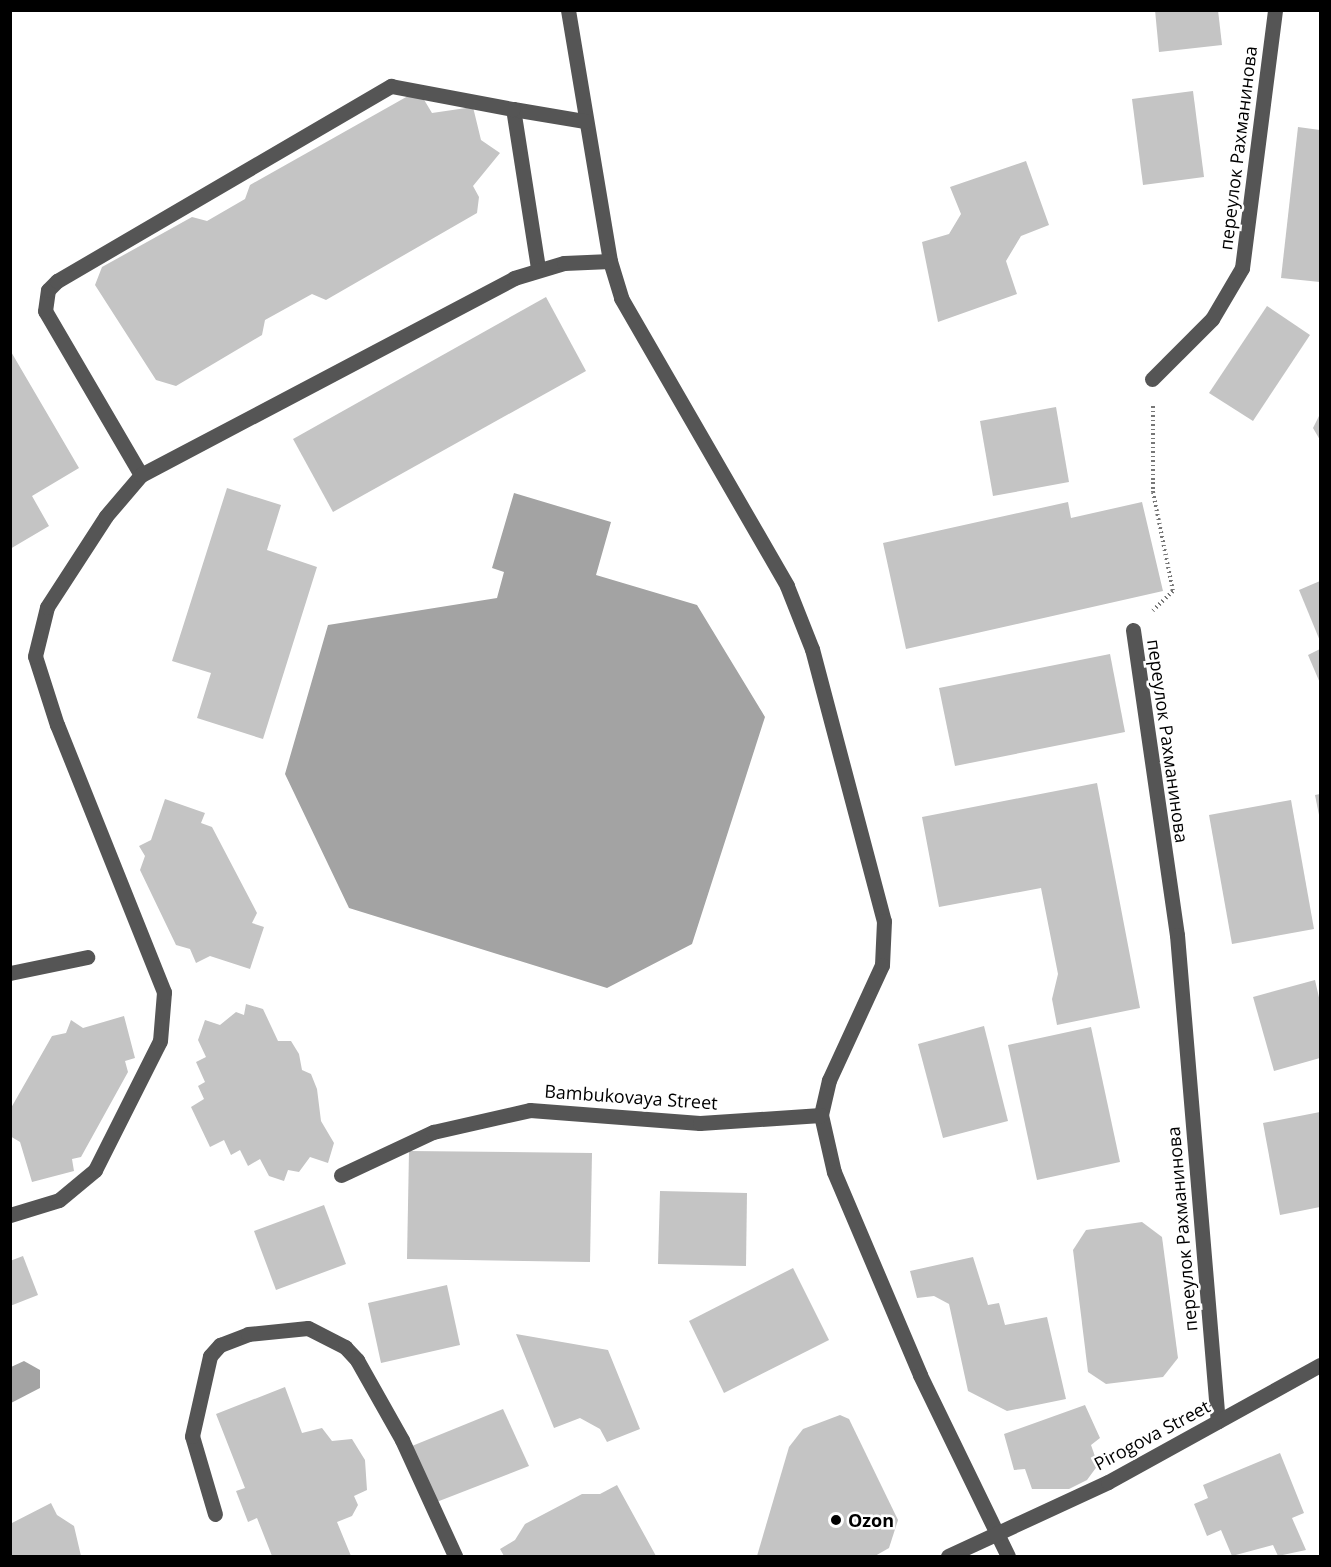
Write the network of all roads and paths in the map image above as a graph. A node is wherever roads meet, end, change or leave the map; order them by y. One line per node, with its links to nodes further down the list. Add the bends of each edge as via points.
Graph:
1 (568, 10): 4 (street)
2 (1275, 10): 7 (street, переулок Рахманинова, via 1242,268 1212,319)
3 (513, 109): 4 (street); 6 (street); 8 (street, via 391,86 57,281 48,290 45,311)
4 (585, 121): 5 (street)
5 (610, 261): 6 (street); 12 (street, via 640,335 787,586 812,649 884,921 882,966 829,1080)
6 (538, 268): 8 (street)
7 (1152, 379): 9 (path, переулок Рахманинова, via 1153,492 1173,591)
8 (141, 475): 14 (street, via 106,516 48,607 35,656 57,725 164,992 160,1041 95,1170 59,1200)
9 (1133, 630): 16 (street, переулок Рахманинова, via 1177,935)
10 (87, 957): 11 (street)
11 (10, 974)
12 (821, 1115): 13 (street, Bambukovaya Street, via 700,1124 530,1110 433,1132); 18 (street, via 834,1172 856,1226 920,1375)
13 (341, 1175)
14 (10, 1215)
15 (1320, 1365): 16 (street, Pirogova Street)
16 (1218, 1421): 18 (street, Pirogova Street, via 1108,1482)
17 (215, 1514): 19 (street, via 192,1436 210,1356 220,1345 248,1334 308,1328 345,1347 357,1360 402,1440)
18 (997, 1531): 20 (street); 21 (street)
19 (455, 1557)
20 (948, 1557)
21 (1008, 1557)

